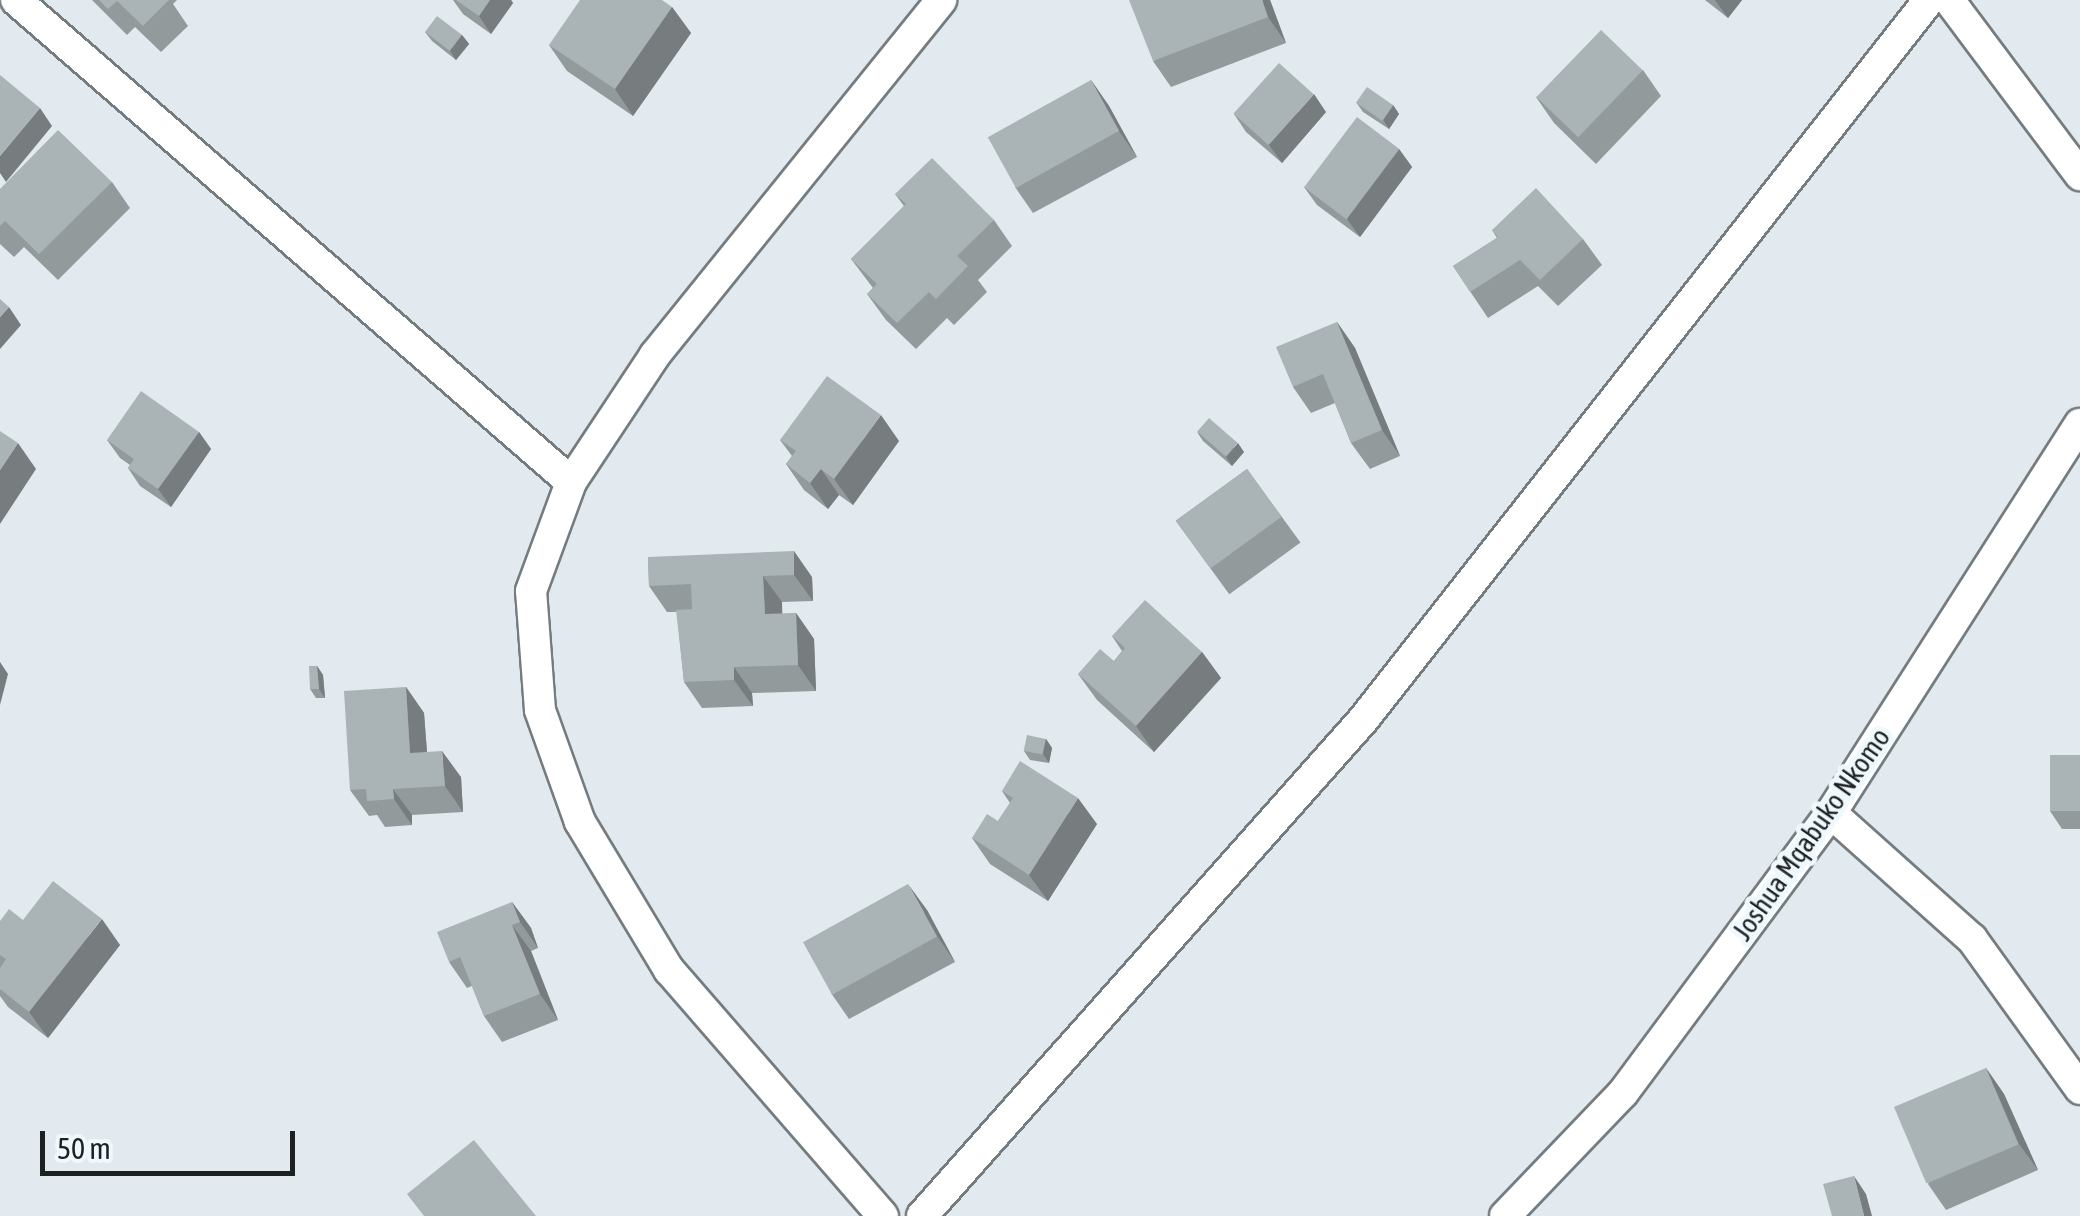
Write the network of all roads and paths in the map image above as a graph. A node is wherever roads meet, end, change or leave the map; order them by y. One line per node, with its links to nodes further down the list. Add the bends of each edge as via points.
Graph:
1 (16, 0): 7 (street)
2 (941, 0): 7 (street, via 655,355)
3 (1929, 0): 11 (street, via 1363,720)
4 (1949, 0): 5 (street)
5 (2080, 175)
6 (2080, 424): 8 (street, Joshua Mqabuko Nkomo)
7 (570, 482): 10 (street, via 531,590 530,637 540,710 580,822 669,970)
8 (1831, 812): 9 (street, via 1972,938); 12 (street, Joshua Mqabuko Nkomo, via 1622,1093)
9 (2080, 1089)
10 (883, 1216)
11 (922, 1216)
12 (1505, 1216)

